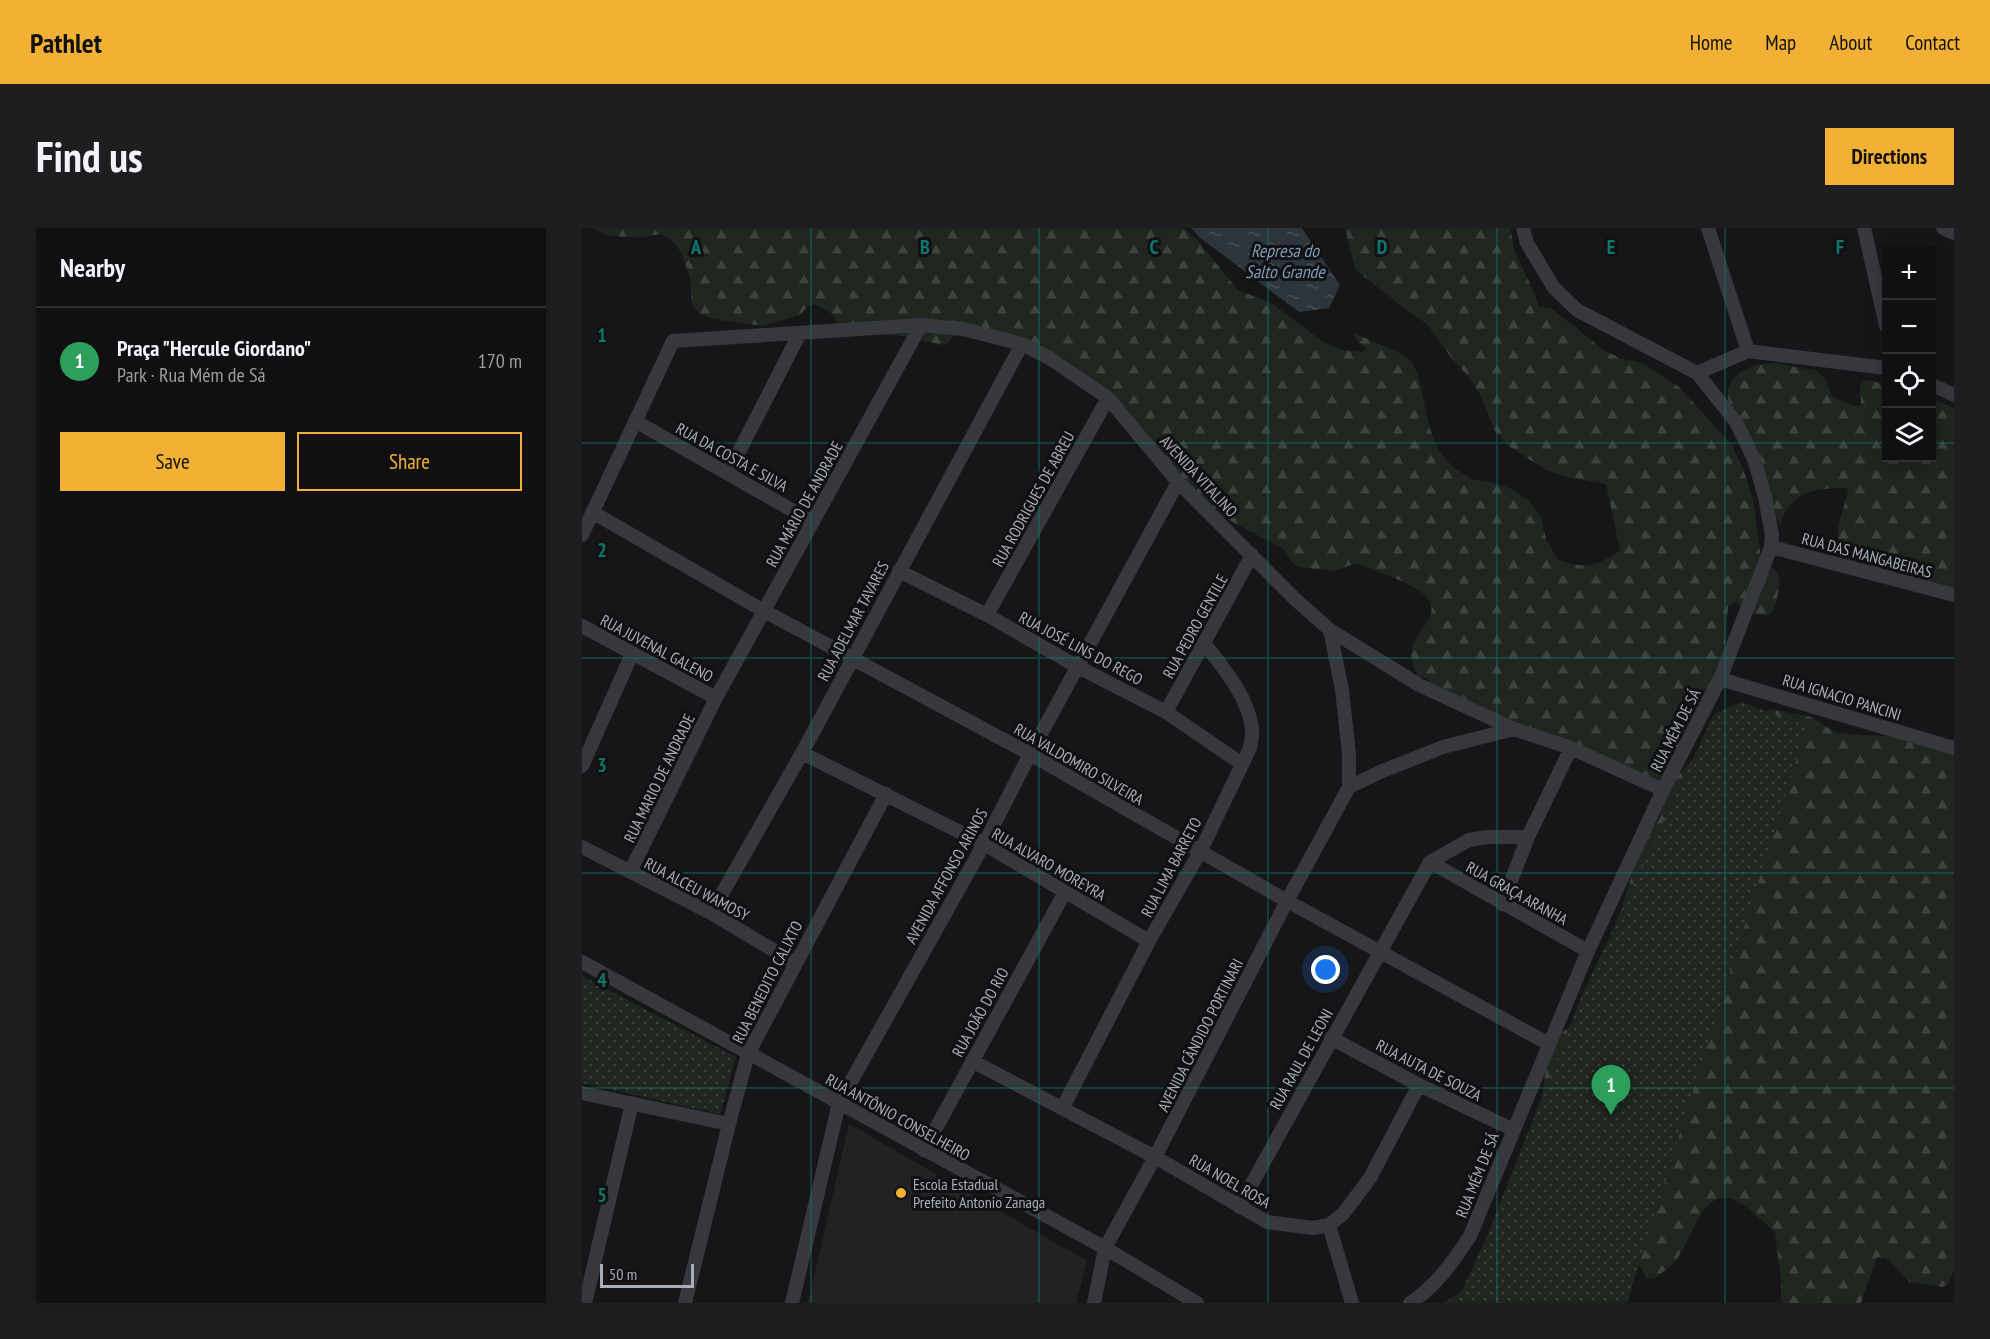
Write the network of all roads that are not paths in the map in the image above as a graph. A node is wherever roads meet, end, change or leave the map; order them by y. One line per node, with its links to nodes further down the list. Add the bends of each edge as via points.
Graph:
1 (1523, 228): 12 (street, RUA MÉM DE SÁ, via 1527,243 1554,288 1577,310)
2 (1708, 228): 10 (street)
3 (1864, 228): 6 (street)
4 (1943, 228): 5 (street)
5 (1954, 233)
6 (1882, 305)
7 (921, 325): 8 (street, AVENIDA VITALINO); 9 (street, AVENIDA VITALINO, via 963,329); 20 (street, RUA MÁRIO DE ANDRADE)
8 (800, 333): 16 (street, AVENIDA VITALINO, via 673,341); 17 (street)
9 (1023, 344): 15 (street, AVENIDA VITALINO); 24 (street, RUA ADELMAR TAVARES)
10 (1748, 351): 11 (street); 12 (street)
11 (1882, 367)
12 (1696, 373): 22 (street, RUA MÉM DE SÁ, via 1736,422 1754,459 1765,497)
13 (1936, 387): 14 (street)
14 (1954, 395)
15 (1108, 398): 18 (street, AVENIDA VITALINO); 27 (street, RUA RODRIGUES DE ABREU)
16 (635, 421): 17 (street, RUA DA COSTA E SILVA); 19 (street)
17 (728, 473): 20 (street, RUA DA COSTA E SILVA)
18 (1178, 482): 23 (street, AVENIDA VITALINO); 33 (street, AVENIDA AFFONSO ARINOS)
19 (592, 512): 21 (street); 26 (street, RUA VALDOMIRO SILVEIRA)
20 (813, 522): 26 (street, RUA MÁRIO DE ANDRADE)
21 (582, 535)
22 (1771, 547): 25 (street, RUA DAS MANGABEIRAS); 34 (street, RUA MÉM DE SÁ)
23 (1252, 555): 29 (street, AVENIDA VITALINO); 30 (street, RUA PEDRO GENTILE)
24 (899, 571): 27 (street, RUA JOSÉ LINS DO REGO); 32 (street, RUA ADELMAR TAVARES)
25 (1954, 596)
26 (764, 611): 32 (street, RUA VALDOMIRO SILVEIRA); 35 (street, RUA MÁRIO DE ANDRADE)
27 (987, 615): 33 (street, RUA JOSÉ LINS DO REGO)
28 (582, 626): 31 (street, RUA JUVENAL GALENO)
29 (1330, 630): 37 (street, AVENIDA VITALINO, via 1419,685); 44 (street, via 1342,690)
30 (1204, 643): 36 (street, RUA PEDRO GENTILE); 42 (street, RUA LIMA BARRETO, via 1232,678 1249,714 1253,731)
31 (632, 654): 35 (street, RUA JUVENAL GALENO); 43 (street)
32 (852, 658): 40 (street, RUA ADELMAR TAVARES); 41 (street, RUA VALDOMIRO SILVEIRA)
33 (1078, 667): 36 (street, RUA JOSÉ LINS DO REGO); 41 (street, AVENIDA AFFONSO ARINOS)
34 (1720, 678): 39 (street, RUA IGNACIO PANCINI); 45 (street, RUA MÉM DE SÁ)
35 (716, 698): 52 (street, RUA MARIO DE ANDRADE)
36 (1166, 712): 42 (street, RUA JOSÉ LINS DO REGO)
37 (1514, 729): 38 (street, AVENIDA VITALINO); 44 (street, via 1443,747)
38 (1571, 748): 45 (street, AVENIDA VITALINO); 47 (street)
39 (1954, 748)
40 (802, 753): 46 (street, RUA ALVARO MOREYRA); 56 (street, RUA ADELMAR TAVARES)
41 (1030, 754): 48 (street, AVENIDA AFFONSO ARINOS); 50 (street, RUA VALDOMIRO SILVEIRA)
42 (1242, 764): 50 (street, RUA LIMA BARRETO)
43 (582, 766)
44 (1349, 787): 54 (street, AVENIDA CÂNDIDO PORTINARI)
45 (1663, 790): 59 (street, RUA MÉM DE SÁ)
46 (886, 795): 48 (street, RUA ALVARO MOREYRA); 61 (street, RUA BENEDITO CALIXTO)
47 (1528, 837): 51 (street, via 1469,840); 55 (street)
48 (984, 844): 53 (street, RUA ALVARO MOREYRA); 69 (street, AVENIDA AFFONSO ARINOS)
49 (582, 847): 52 (street, RUA ALCEU WAMOSY)
50 (1200, 852): 54 (street, RUA VALDOMIRO SILVEIRA); 57 (street, RUA LIMA BARRETO)
51 (1430, 862): 55 (street, RUA GRAÇA ARANHA); 58 (street, RUA RAUL DE LEONI)
52 (630, 872): 56 (street, RUA ALCEU WAMOSY)
53 (1065, 892): 57 (street, RUA ALVARO MOREYRA); 65 (street, RUA JOÃO DO RIO)
54 (1287, 901): 58 (street, RUA VALDOMIRO SILVEIRA); 74 (street, AVENIDA CÂNDIDO PORTINARI)
55 (1502, 904): 59 (street, RUA GRAÇA ARANHA)
56 (711, 913): 61 (street, RUA ALCEU WAMOSY)
57 (1149, 941): 70 (street, RUA LIMA BARRETO)
58 (1379, 951): 62 (street, RUA RAUL DE LEONI); 63 (street, RUA VALDOMIRO SILVEIRA)
59 (1588, 951): 63 (street, RUA MÉM DE SÁ)
60 (582, 962): 64 (street, RUA ANTÔNIO CONSELHEIRO)
61 (795, 963): 64 (street, RUA BENEDITO CALIXTO)
62 (1331, 1038): 66 (street, RUA AUTA DE SOUZA); 75 (street, RUA RAUL DE LEONI)
63 (1549, 1044): 72 (street, RUA MÉM DE SÁ)
64 (748, 1054): 69 (street, RUA ANTÔNIO CONSELHEIRO); 71 (street, RUA BENEDITO CALIXTO)
65 (972, 1061): 70 (street, RUA NOEL ROSA); 73 (street, RUA JOÃO DO RIO)
66 (1419, 1085): 72 (street, RUA AUTA DE SOUZA); 76 (street, via 1370,1178 1343,1214)
67 (582, 1093): 68 (street)
68 (633, 1103): 71 (street); 78 (street)
69 (839, 1103): 73 (street, RUA ANTÔNIO CONSELHEIRO); 80 (street, AVENIDA AFFONSO ARINOS)
70 (1063, 1107): 74 (street, RUA NOEL ROSA)
71 (729, 1124): 79 (street, RUA BENEDITO CALIXTO)
72 (1514, 1130): 84 (street, RUA MÉM DE SÁ, via 1470,1236 1451,1265)
73 (924, 1150): 77 (street, RUA ANTÔNIO CONSELHEIRO)
74 (1155, 1157): 75 (street, RUA NOEL ROSA); 77 (street, AVENIDA CÂNDIDO PORTINARI)
75 (1239, 1207): 76 (street, RUA NOEL ROSA, via 1267,1222 1313,1228)
76 (1329, 1225): 83 (street)
77 (1105, 1248): 81 (street, AVENIDA CÂNDIDO PORTINARI); 82 (street, RUA ANTÔNIO CONSELHEIRO)
78 (585, 1303)
79 (685, 1303)
80 (792, 1303)
81 (1094, 1303)
82 (1197, 1303)
83 (1352, 1303)
84 (1410, 1303)

